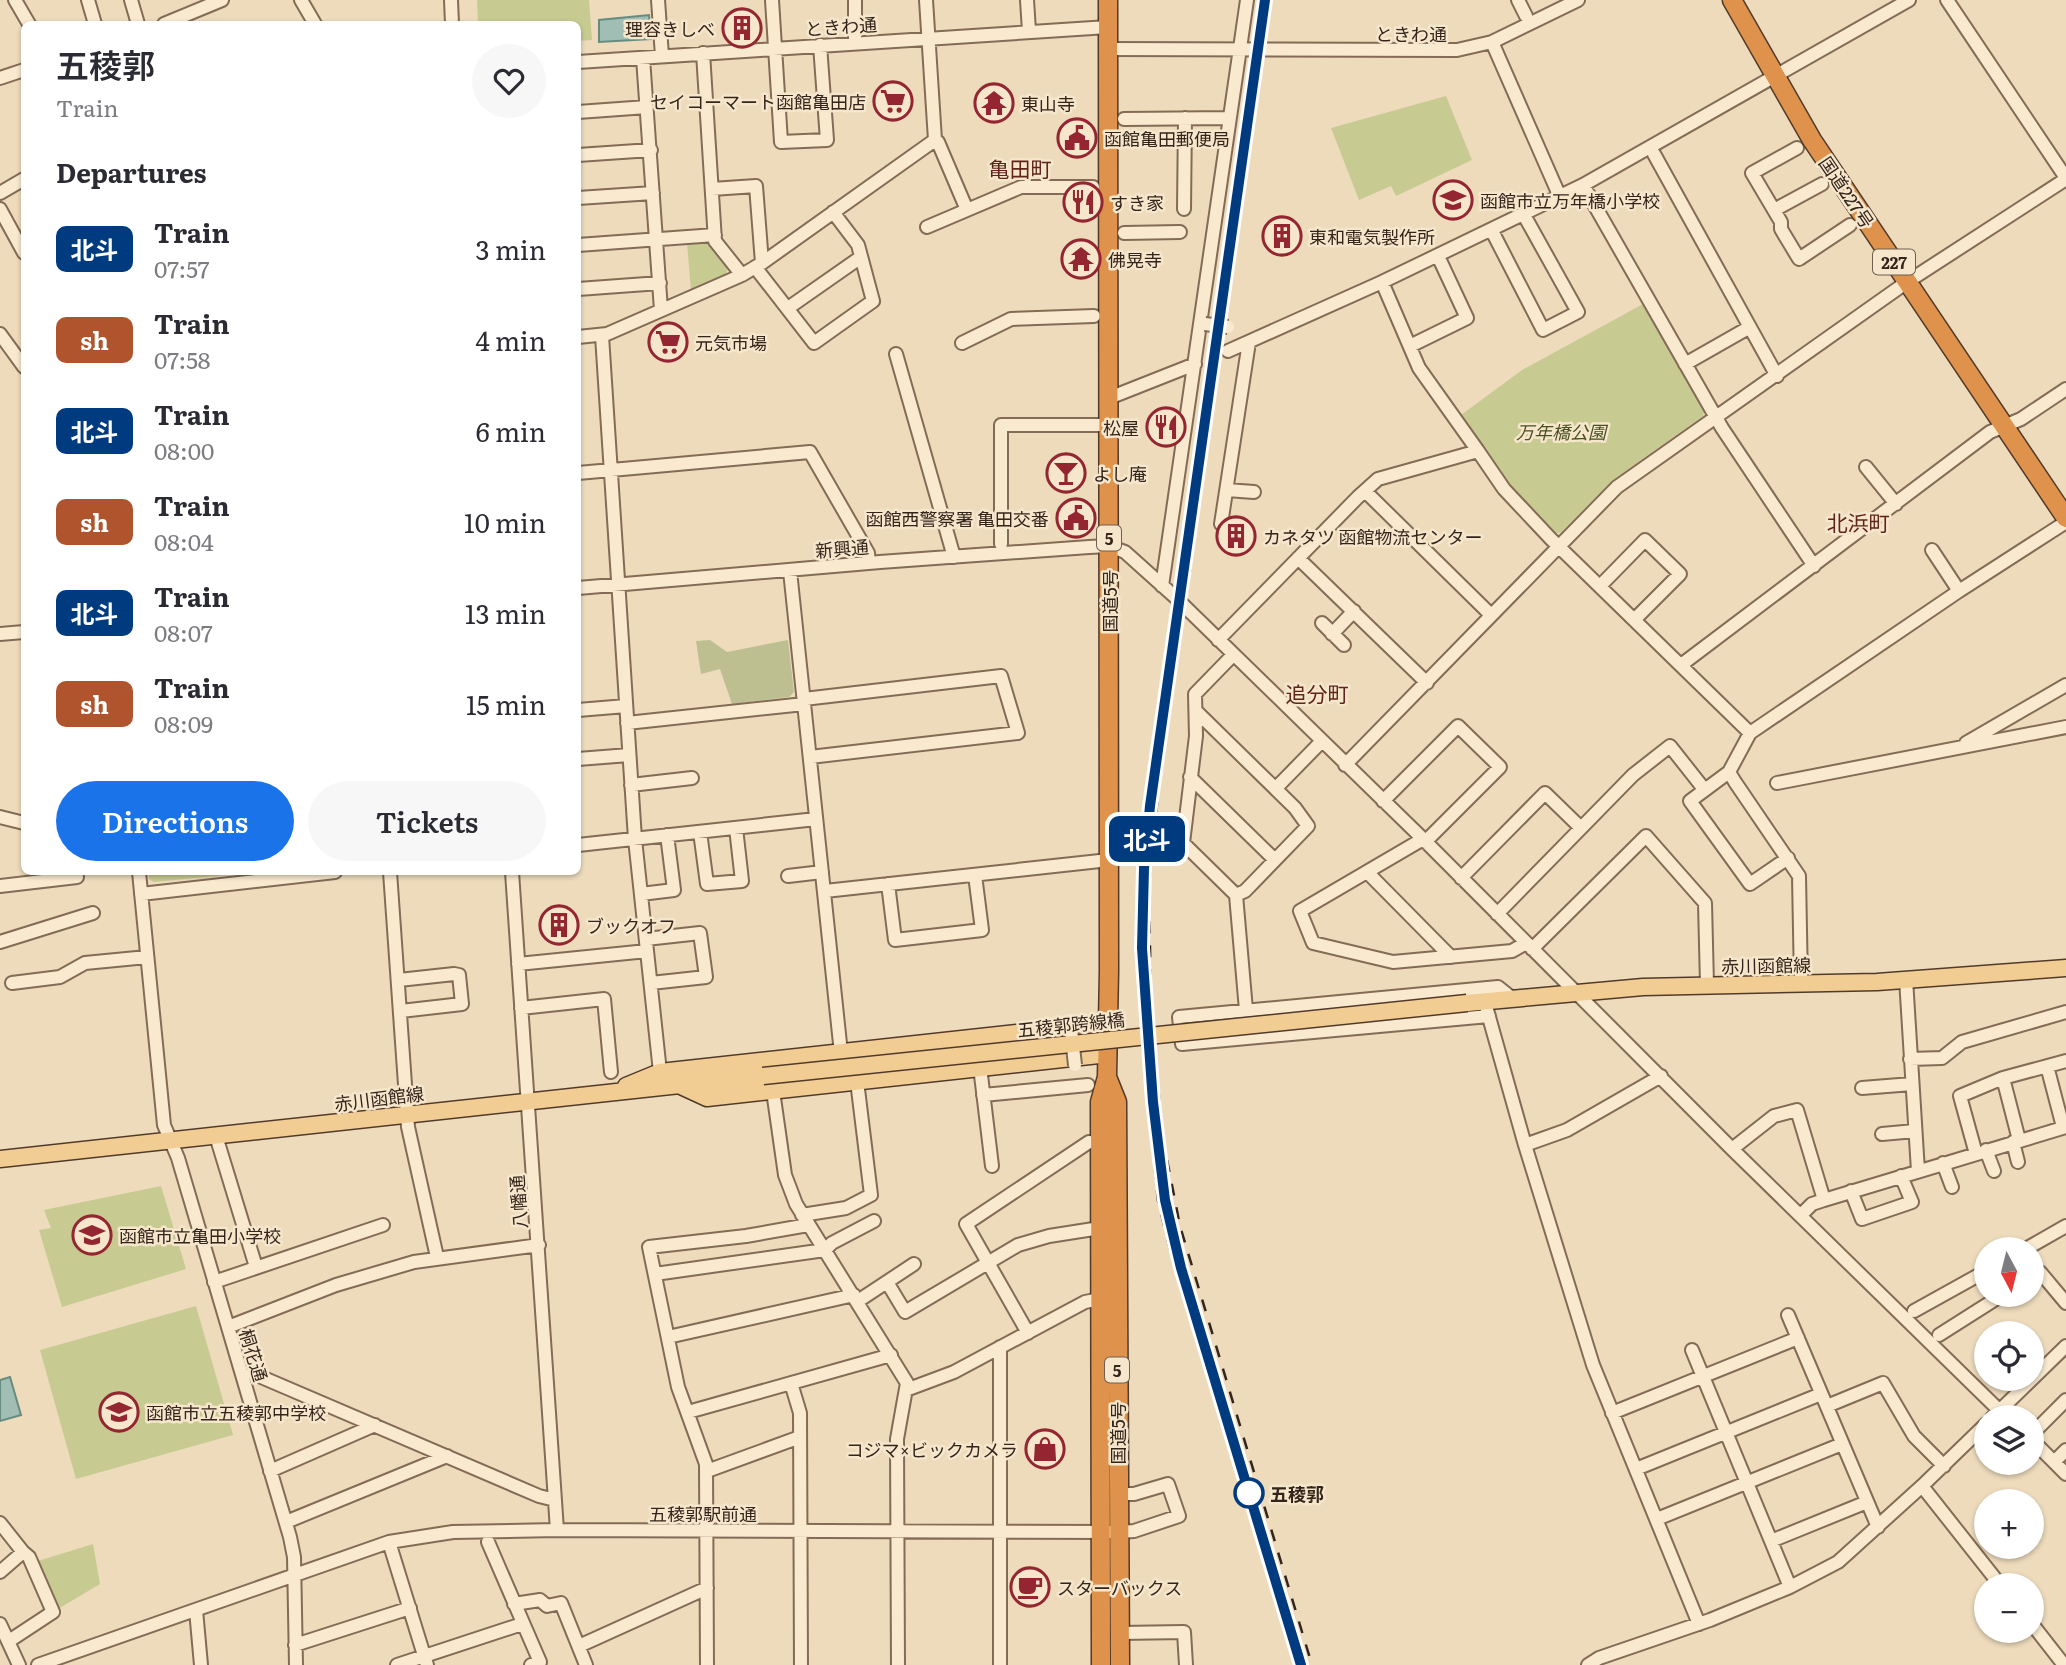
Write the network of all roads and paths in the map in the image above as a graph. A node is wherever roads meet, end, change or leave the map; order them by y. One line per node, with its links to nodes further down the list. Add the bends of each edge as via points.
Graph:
1 (15, 0): 20 (street)
2 (88, 0): 21 (street)
3 (131, 0): 22 (street)
4 (222, 0): 23 (street)
5 (301, 0): 24 (street)
6 (451, 0): 25 (street)
7 (659, 0): 36 (street)
8 (772, 0): 32 (street)
9 (855, 0): 30 (street)
10 (926, 0): 28 (street)
11 (1027, 0): 27 (street)
12 (1108, 0): 26 (highway, 国道5号 / 5)
13 (1247, 0): 34 (street)
14 (1518, 0): 19 (street)
15 (1578, 0): 29 (street, ときわ通)
16 (1732, 0): 40 (highway, 国道227号 / 227)
17 (1909, 0): 40 (street)
18 (1947, 0): 52 (street)
19 (1526, 16)
20 (27, 21)
21 (94, 21)
22 (137, 21)
23 (171, 21)
24 (313, 21)
25 (452, 21)
26 (1108, 27): 27 (street, ときわ通); 33 (highway, 国道5号 / 5)
27 (1029, 31): 28 (street, ときわ通)
28 (928, 37): 30 (street, ときわ通); 47 (street)
29 (1492, 42): 34 (street, ときわ通, via 1446,51); 60 (street)
30 (855, 43): 31 (street, ときわ通)
31 (820, 45): 32 (street, ときわ通); 32 (street, via 827,140 781,142)
32 (775, 48): 35 (street, ときわ通)
33 (1108, 48): 34 (street, ときわ通); 104 (highway, 国道5号 / 5)
34 (1239, 48): 45 (street)
35 (703, 53): 36 (street, ときわ通); 57 (street)
36 (662, 56): 37 (street, ときわ通)
37 (643, 58): 38 (street, ときわ通); 42 (street)
38 (581, 62)
39 (21, 71): 41 (street)
40 (1775, 77): 55 (street); 82 (highway, 国道227号 / 227)
41 (0, 78)
42 (647, 107): 43 (street); 49 (street)
43 (581, 112)
44 (1185, 118): 45 (street); 46 (street); 63 (street)
45 (1229, 118): 101 (street)
46 (1124, 119)
47 (934, 140): 64 (street); 66 (street)
48 (1797, 148): 65 (street, via 1752,173)
49 (651, 150): 51 (street); 58 (street)
50 (1654, 154): 90 (street)
51 (581, 155)
52 (2066, 179): 82 (street)
53 (21, 181): 59 (street)
54 (1822, 184): 65 (street)
55 (1583, 186): 60 (street); 100 (street)
56 (1093, 187): 64 (street, via 1021,187)
57 (712, 189): 73 (street); 79 (street, via 756,186)
58 (653, 192): 61 (street); 74 (street)
59 (0, 193)
60 (1560, 197): 67 (street)
61 (581, 198)
62 (0, 209): 76 (street)
63 (1184, 209)
64 (967, 210): 69 (street)
65 (1774, 210): 68 (street, via 1799,259)
66 (833, 212): 78 (street); 79 (street)
67 (1524, 215): 70 (street); 70 (street, via 1578,312 1543,330)
68 (1850, 225)
69 (927, 228)
70 (1492, 231): 77 (street)
71 (1180, 232): 72 (street)
72 (1124, 233)
73 (715, 235): 74 (street); 80 (street)
74 (657, 240): 75 (street); 83 (street)
75 (581, 245)
76 (21, 248)
77 (1438, 256): 81 (street); 96 (street, via 1467,318)
78 (861, 257): 85 (street); 85 (street, via 873,301 814,343)
79 (759, 265): 80 (street); 85 (street)
80 (742, 275): 86 (street)
81 (1382, 282): 94 (street); 96 (street)
82 (1907, 282): 102 (street); 107 (highway, 国道227号 / 227)
83 (660, 283): 84 (street); 86 (street)
84 (581, 289)
85 (788, 308)
86 (662, 310): 92 (street)
87 (1094, 316): 95 (street, via 1011,319)
88 (1205, 324): 89 (street, bridge)
89 (1228, 327)
90 (1750, 327): 100 (street); 102 (street)
91 (0, 334): 99 (street)
92 (602, 336): 93 (street); 110 (street)
93 (581, 337)
94 (1249, 342): 97 (street); 112 (street)
95 (962, 343)
96 (1410, 346): 108 (street, via 1419,369)
97 (1228, 351)
98 (896, 354): 122 (street)
99 (21, 362)
100 (1685, 364): 105 (street)
101 (1195, 365): 104 (street); 128 (street)
102 (1777, 376): 105 (street)
103 (2066, 389): 107 (street)
104 (1109, 398): 106 (highway, 国道5号 / 5)
105 (1716, 418): 119 (street, via 1617,487); 125 (street)
106 (1108, 425): 118 (street, via 1001,425); 120 (highway, 国道5号 / 5)
107 (2005, 426): 115 (street, via 1990,432); 116 (highway, 国道227号 / 227)
108 (1478, 451): 114 (street, via 1378,479); 119 (street, via 1504,489)
109 (1866, 467): 115 (street)
110 (610, 470): 111 (street); 124 (street, via 810,452 868,553); 127 (street)
111 (581, 473)
112 (1227, 489): 113 (street); 117 (street)
113 (1254, 492)
114 (1366, 492): 123 (street); 133 (street)
115 (1896, 504): 125 (street)
116 (2066, 520): 131 (street)
117 (1221, 524)
118 (1001, 544)
119 (1559, 545): 129 (street); 133 (street)
120 (1109, 546): 122 (street, 新興通); 128 (street, via 1125,552); 177 (highway, 国道5号 / 5)
121 (1933, 551): 131 (street)
122 (954, 557): 124 (street, 新興通)
123 (1298, 558): 132 (street); 139 (street)
124 (869, 563): 126 (street, 新興通)
125 (1814, 566): 142 (street)
126 (790, 570): 127 (street, 新興通); 145 (street)
127 (617, 585): 130 (street, 新興通); 146 (street)
128 (1162, 586): 139 (street)
129 (1600, 586): 134 (street); 134 (street, via 1645,540 1680,574)
130 (581, 589)
131 (1959, 591): 151 (street)
132 (1354, 611): 138 (street); 143 (street)
133 (1491, 615): 143 (street)
134 (1634, 620): 142 (street)
135 (1322, 623): 138 (street)
136 (21, 632): 137 (street)
137 (0, 634)
138 (1332, 634): 140 (street)
139 (1218, 640): 141 (street)
140 (1344, 645)
141 (1233, 655): 148 (street, via 1195,694); 152 (street)
142 (1681, 665): 151 (street)
143 (1427, 683): 157 (street)
144 (2066, 685): 153 (street)
145 (804, 701): 149 (street); 155 (street); 155 (street, via 1001,676 1018,733)
146 (626, 706): 147 (street); 149 (street)
147 (581, 710)
148 (1197, 712): 159 (street); 163 (street)
149 (627, 723): 154 (street)
150 (2066, 727): 153 (street)
151 (1750, 733): 158 (street)
152 (1322, 741): 157 (street); 163 (street)
153 (1959, 747): 161 (street)
154 (629, 755): 156 (street); 162 (street)
155 (810, 757): 167 (street)
156 (581, 759)
157 (1345, 765): 165 (street)
158 (1729, 772): 164 (street); 176 (street)
159 (1190, 777): 178 (street); 194 (street, via 1183,843)
160 (692, 778): 162 (street)
161 (1777, 783)
162 (631, 785): 173 (street)
163 (1276, 789): 178 (street, via 1308,826)
164 (1704, 789): 170 (street, via 1670,746 1633,775); 176 (street, via 1690,801 1750,884)
165 (1383, 801): 174 (street); 174 (street, via 1458,726 1500,767)
166 (0, 817): 168 (street)
167 (816, 819): 169 (street); 179 (street)
168 (21, 822)
169 (736, 828): 171 (street); 171 (street, via 742,880 730,882 707,884)
170 (1581, 828): 188 (street, via 1545,793); 196 (street)
171 (701, 832): 172 (street)
172 (667, 835): 173 (street); 193 (street, via 674,890)
173 (635, 839): 175 (street); 193 (street)
174 (1424, 840): 180 (street); 188 (street)
175 (581, 841)
176 (1788, 858): 208 (street, via 1799,876)
177 (1109, 860): 185 (street); 219 (highway, 国道5号 / 5)
178 (1275, 860): 194 (street)
179 (822, 872): 186 (street); 191 (street)
180 (1368, 873): 201 (street); 201 (street, via 1300,911 1313,943 1393,962)
181 (139, 875): 192 (street, 桐花通)
182 (274, 875): 192 (street)
183 (390, 875): 205 (street)
184 (512, 875): 202 (street, 八幡通)
185 (975, 875): 189 (street); 189 (street, via 982,930 907,939 895,940)
186 (788, 876)
187 (77, 877): 190 (street)
188 (1461, 878): 196 (street)
189 (888, 884): 191 (street)
190 (0, 886)
191 (825, 891): 220 (street)
192 (141, 894): 200 (street, 桐花通)
193 (641, 894): 198 (street)
194 (1236, 895): 215 (street)
195 (93, 913): 197 (street)
196 (1497, 914): 199 (street)
197 (0, 942)
198 (647, 945): 202 (street); 207 (street); 207 (street, via 700,933 706,977)
199 (1529, 946): 201 (street); 209 (street, via 1646,836 1705,903); 210 (street)
200 (147, 957): 206 (street, via 85,963 60,977); 248 (street, 桐花通, via 164,1125)
201 (1451, 957)
202 (518, 964): 213 (street, 八幡通)
203 (2066, 968): 204 (main road, 赤川函館線)
204 (1906, 979): 208 (main road, 赤川函館線); 222 (street)
205 (399, 980): 216 (street); 216 (street, via 459,975 462,1004)
206 (12, 983)
207 (651, 984): 228 (street)
208 (1801, 984): 209 (main road, 赤川函館線)
209 (1707, 985): 210 (main road, 赤川函館線)
210 (1578, 994): 211 (main road, 赤川函館線); 230 (street)
211 (1513, 999): 214 (main road, 赤川函館線); 215 (street, via 1498,986)
212 (1467, 1003): 214 (main road, 赤川函館線); 229 (main road, 五稜郭跨線橋, bridge)
213 (521, 1008): 227 (street, via 604,999); 241 (street, 八幡通)
214 (1487, 1009): 215 (street, via 1182,1044 1179,1017); 250 (street)
215 (1246, 1010)
216 (401, 1011): 242 (street)
217 (2066, 1012): 222 (street, via 1962,1042 1942,1058)
218 (1070, 1020): 224 (street, bridge)
219 (1108, 1023): 220 (main road); 221 (highway, 国道5号 / 5)
220 (841, 1053): 228 (main road)
221 (1108, 1054): 226 (main road); 231 (highway, 国道5号 / 5)
222 (1910, 1059): 234 (street)
223 (2066, 1061): 225 (street)
224 (1075, 1065)
225 (2047, 1066): 232 (street); 243 (street)
226 (979, 1067): 233 (main road); 240 (street)
227 (611, 1072)
228 (660, 1072): 239 (main road)
229 (763, 1076): 236 (main road, 赤川函館線)
230 (1661, 1076): 250 (street, via 1567,1130); 251 (street)
231 (1107, 1077): 268 (highway, 国道5号 / 5, via 1100,1102); 323 (highway, 国道5号 / 5, via 1117,1102)
232 (2003, 1078): 247 (street); 252 (street, via 1960,1096)
233 (858, 1080): 238 (main road); 264 (street, via 871,1195)
234 (1912, 1084): 237 (street); 244 (street)
235 (1088, 1085): 240 (street)
236 (680, 1086): 238 (main road, via 707,1098); 239 (main road, 赤川函館線)
237 (1862, 1088)
238 (773, 1091): 264 (street, via 785,1175)
239 (610, 1093): 241 (main road, 赤川函館線)
240 (983, 1095): 256 (street)
241 (528, 1100): 242 (main road, 赤川函館線); 270 (street, 八幡通)
242 (408, 1114): 246 (main road, 赤川函館線); 272 (street)
243 (2064, 1127): 247 (street)
244 (1915, 1131): 245 (street); 257 (street)
245 (1882, 1133)
246 (216, 1136): 248 (main road, 赤川函館線); 275 (street)
247 (2016, 1141): 252 (street); 254 (street)
248 (171, 1142): 253 (main road, 赤川函館線); 279 (street, 桐花通)
249 (1089, 1142): 273 (street, via 966,1224)
250 (1525, 1146): 305 (street)
251 (1732, 1149): 262 (street, via 1774,1116 1797,1110); 263 (street)
252 (1981, 1152): 255 (street); 258 (street)
253 (0, 1159)
254 (2018, 1162)
255 (1943, 1163): 257 (street); 260 (street)
256 (992, 1166)
257 (1918, 1171): 259 (street)
258 (1994, 1171)
259 (1901, 1177): 261 (street); 261 (street, via 1912,1202 1862,1219)
260 (1952, 1187)
261 (1851, 1191): 262 (street)
262 (1824, 1200): 263 (street, via 1812,1204)
263 (1801, 1216): 302 (street)
264 (805, 1220): 271 (street); 276 (street, via 746,1236 649,1243)
265 (874, 1221): 271 (street)
266 (383, 1225): 275 (street)
267 (2066, 1226): 269 (street)
268 (1100, 1228): 273 (street, via 1037,1239); 282 (highway, 国道5号 / 5)
269 (2044, 1239)
270 (538, 1245): 272 (street); 324 (street, 八幡通)
271 (825, 1250): 276 (street); 281 (street)
272 (437, 1258): 287 (street, via 336,1285)
273 (988, 1263): 280 (street, via 905,1312); 288 (street)
274 (914, 1264): 280 (street)
275 (256, 1267): 279 (street)
276 (655, 1274): 290 (street)
277 (2044, 1277): 283 (street)
278 (1974, 1278): 285 (street)
279 (214, 1282): 287 (street, 桐花通)
280 (887, 1282): 281 (street)
281 (856, 1298): 290 (street); 295 (street)
282 (1100, 1299): 288 (street); 335 (highway, 国道5号 / 5)
283 (2066, 1303)
284 (1983, 1307): 289 (street)
285 (1914, 1311)
286 (1788, 1315): 291 (street)
287 (228, 1327): 318 (street, 桐花通)
288 (1028, 1333): 293 (street)
289 (1939, 1335)
290 (668, 1337): 304 (street)
291 (1798, 1338): 297 (street); 300 (street)
292 (2066, 1346): 303 (street)
293 (1000, 1347): 299 (street, via 954,1372); 334 (street)
294 (1692, 1350): 297 (street)
295 (891, 1355): 298 (street); 299 (street, via 907,1383)
296 (252, 1373): 307 (street)
297 (1702, 1375): 305 (street); 308 (street)
298 (791, 1383): 304 (street); 310 (street, via 800,1413)
299 (906, 1390): 333 (street, via 897,1438)
300 (1824, 1400): 308 (street); 311 (street); 316 (street, via 1883,1383 1914,1436)
301 (2066, 1400): 306 (street)
302 (1990, 1405)
303 (2010, 1405)
304 (688, 1412): 319 (street)
305 (1612, 1413): 317 (street)
306 (2044, 1422)
307 (375, 1425): 314 (street); 318 (street)
308 (1726, 1433): 317 (street); 321 (street)
309 (1974, 1436): 316 (street)
310 (800, 1437): 319 (street); 332 (street)
311 (1842, 1444): 321 (street); 325 (street)
312 (2066, 1450): 315 (street)
313 (2044, 1452): 315 (street)
314 (447, 1456): 324 (street); 327 (street)
315 (2054, 1462): 320 (street)
316 (1944, 1466): 322 (street)
317 (1636, 1469): 326 (street)
318 (270, 1471): 327 (street, 桐花通)
319 (707, 1471): 331 (street)
320 (2066, 1474)
321 (1747, 1482): 326 (street); 336 (street)
322 (1922, 1486): 329 (street); 341 (street)
323 (1118, 1494): 335 (highway, 国道5号 / 5); 335 (street, 五稜郭駅前通, via 1168,1484 1179,1516 1134,1531)
324 (555, 1500): 330 (street, 八幡通)
325 (1867, 1502): 329 (street); 336 (street)
326 (1657, 1519): 350 (street)
327 (286, 1522): 342 (street, 桐花通)
328 (0, 1523): 339 (street)
329 (1878, 1527): 343 (street, via 1838,1562)
330 (557, 1530): 331 (street, 五稜郭駅前通); 337 (street, 五稜郭駅前通, via 453,1532)
331 (707, 1531): 332 (street, 五稜郭駅前通); 344 (street)
332 (801, 1531): 333 (street, 五稜郭駅前通); 366 (street)
333 (899, 1531): 334 (street, 五稜郭駅前通); 367 (street)
334 (1001, 1531): 335 (street, 五稜郭駅前通); 368 (street)
335 (1110, 1532): 351 (highway, 国道5号 / 5); 369 (highway, 国道5号 / 5)
336 (1771, 1541): 343 (street)
337 (389, 1542): 342 (street, 五稜郭駅前通); 346 (street)
338 (488, 1542): 345 (street)
339 (23, 1552): 340 (street); 353 (street, via 53,1612)
340 (0, 1572)
341 (1991, 1573)
342 (293, 1574): 347 (street, 五稜郭駅前通); 354 (street, 桐花通)
343 (1790, 1587): 350 (street)
344 (707, 1588): 355 (street); 365 (street)
345 (514, 1604): 349 (street); 355 (street, via 561,1603)
346 (410, 1608): 354 (street); 357 (street)
347 (196, 1610): 356 (street, 五稜郭駅前通); 360 (street)
348 (0, 1624): 353 (street)
349 (522, 1624): 357 (street); 363 (street, via 540,1662)
350 (1699, 1624): 372 (street, via 1626,1647)
351 (1120, 1633): 370 (highway, 国道5号 / 5); 371 (street, via 1184,1632)
352 (2044, 1639): 373 (street)
353 (9, 1640): 358 (street)
354 (295, 1645): 361 (street, 桐花通)
355 (579, 1646): 364 (street)
356 (62, 1661): 359 (street, 五稜郭駅前通)
357 (426, 1661): 362 (street)
358 (19, 1665)
359 (38, 1665)
360 (201, 1665)
361 (296, 1665)
362 (397, 1665)
363 (531, 1665)
364 (586, 1665)
365 (707, 1665)
366 (801, 1665)
367 (898, 1665)
368 (1000, 1665)
369 (1101, 1665)
370 (1120, 1665)
371 (1186, 1665)
372 (1588, 1665)
373 (2064, 1665)

